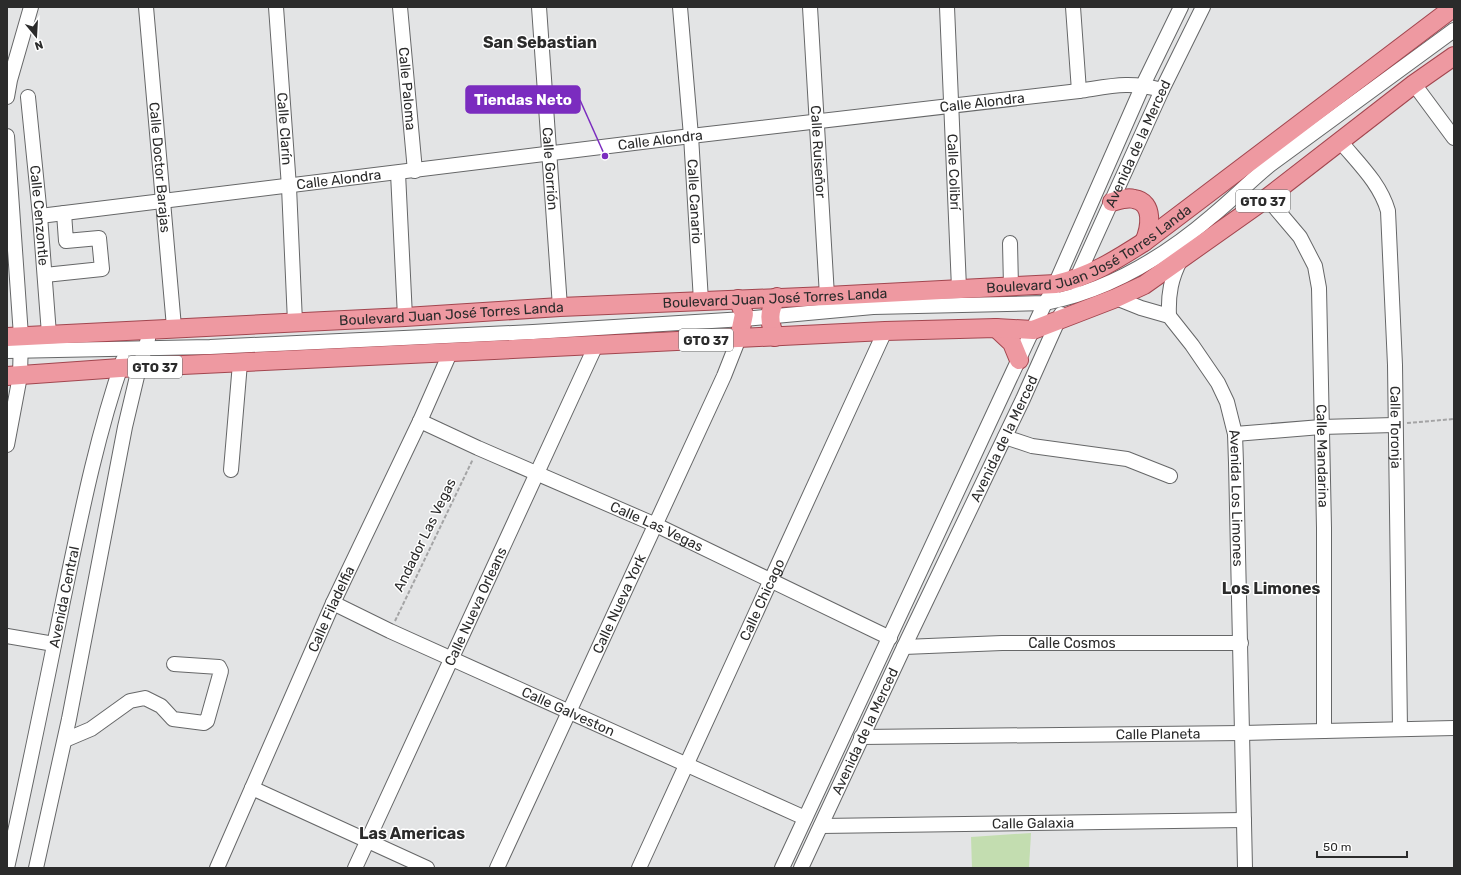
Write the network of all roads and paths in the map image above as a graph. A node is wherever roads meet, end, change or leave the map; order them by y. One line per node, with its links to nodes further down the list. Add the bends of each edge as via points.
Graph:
1 (31, 7): 19 (street)
2 (146, 7): 32 (street, Calle Doctor Barajas)
3 (276, 7): 30 (street, Calle Clarín)
4 (400, 7): 28 (street, Calle Paloma)
5 (539, 7): 27 (street, Calle Gorrión)
6 (680, 7): 24 (street, Calle Canario)
7 (810, 7): 22 (street, Calle Ruiseñor)
8 (947, 7): 21 (street, Calle Colibrí)
9 (1073, 7): 18 (street)
10 (1181, 7): 16 (street, Avenida de la Merced)
11 (1203, 7): 17 (street, Avenida de la Merced)
12 (1454, 7): 36 (main road, Boulevard Juan José Torres Landa / GTO 37)
13 (1454, 30): 46 (street, via 1270,166 1211,217 1147,263 1115,281)
14 (1454, 56): 15 (main road, GTO 37)
15 (1414, 84): 25 (street); 26 (main road, GTO 37)
16 (1143, 85): 17 (street, Calle Alondra); 18 (street, Calle Alondra, via 1124,84); 41 (street, Avenida de la Merced)
17 (1162, 90): 33 (street, Avenida de la Merced)
18 (1079, 91): 21 (street, Calle Alondra)
19 (7, 97)
20 (28, 97): 35 (street, Calle Cenzontle)
21 (950, 106): 22 (street, Calle Alondra); 43 (street, Calle Colibrí)
22 (816, 122): 24 (street, Calle Alondra); 44 (street, Calle Ruiseñor)
23 (7, 136): 71 (street, Calle Cenzontle)
24 (690, 136): 27 (street, Calle Alondra); 49 (street, Calle Canario)
25 (1454, 138)
26 (1340, 141): 31 (main road, GTO 37); 80 (street, Calle Toronja, via 1376,184 1388,211 1395,365)
27 (550, 154): 28 (street, Calle Alondra); 51 (street, Calle Gorrión)
28 (415, 171): 29 (street, Calle Alondra)
29 (398, 173): 30 (street, Calle Alondra); 54 (street)
30 (289, 186): 32 (street, Calle Alondra); 57 (street, Calle Clarín)
31 (1267, 198): 38 (main road, GTO 37); 81 (street, Calle Mandarina, via 1300,237 1315,266 1320,307)
32 (163, 202): 34 (street, Calle Alondra); 58 (street, Calle Doctor Barajas)
33 (1112, 202): 36 (main road, via 1136,198 1144,203 1150,218 1150,229); 40 (street, Avenida de la Merced)
34 (64, 213): 35 (street, Calle Alondra); 39 (street, via 66,241 99,238 102,269)
35 (40, 216): 39 (street, Calle Cenzontle)
36 (1144, 242): 40 (main road, Boulevard Juan José Torres Landa / GTO 37, via 1108,266)
37 (1010, 243): 42 (street)
38 (1181, 259): 47 (main road, GTO 37, via 1144,285); 53 (street, via 1169,287)
39 (45, 275): 64 (street, Calle Cenzontle)
40 (1076, 280): 41 (main road, Boulevard Juan José Torres Landa / GTO 37); 46 (street, Avenida de la Merced)
41 (1056, 284): 42 (main road, Boulevard Juan José Torres Landa / GTO 37); 50 (street, Avenida de la Merced)
42 (1011, 286): 43 (main road, Boulevard Juan José Torres Landa / GTO 37)
43 (960, 288): 44 (main road, Boulevard Juan José Torres Landa / GTO 37)
44 (828, 296): 45 (main road, Boulevard Juan José Torres Landa / GTO 37)
45 (777, 297): 48 (main road, Boulevard Juan José Torres Landa / GTO 37); 52 (main road, via 771,306)
46 (1068, 298): 50 (street); 56 (street, Avenida de la Merced)
47 (1116, 298): 53 (street); 56 (main road, GTO 37)
48 (738, 299): 49 (main road, Boulevard Juan José Torres Landa / GTO 37); 55 (main road, via 743,308)
49 (701, 301): 51 (main road, Boulevard Juan José Torres Landa / GTO 37)
50 (1045, 303): 52 (street, via 881,307); 62 (street, Avenida de la Merced)
51 (560, 307): 54 (main road, Boulevard Juan José Torres Landa / GTO 37)
52 (770, 316): 55 (street); 65 (main road)
53 (1169, 316): 82 (street, Avenida Los Limones, via 1218,383 1227,402)
54 (404, 317): 57 (main road, Boulevard Juan José Torres Landa / GTO 37)
55 (744, 319): 66 (main road); 68 (street, via 533,332)
56 (1058, 320): 62 (main road, GTO 37); 83 (street, Avenida de la Merced)
57 (295, 322): 58 (main road, Boulevard Juan José Torres Landa / GTO 37)
58 (174, 327): 60 (main road, Boulevard Juan José Torres Landa / GTO 37)
59 (996, 328): 62 (main road, GTO 37); 63 (main road, GTO 37); 72 (main road, via 1012,343)
60 (151, 329): 61 (main road, Boulevard Juan José Torres Landa / GTO 37); 68 (street, Avenida Central)
61 (132, 330): 64 (main road, Boulevard Juan José Torres Landa / GTO 37); 69 (street, Avenida Central)
62 (1033, 330): 72 (street, Avenida de la Merced)
63 (885, 332): 65 (main road, GTO 37); 90 (street, Calle Chicago)
64 (49, 334): 71 (main road, Boulevard Juan José Torres Landa / GTO 37)
65 (775, 337): 66 (main road, GTO 37)
66 (739, 338): 67 (main road, GTO 37); 89 (street, Calle Nueva York)
67 (596, 345): 70 (main road, GTO 37); 87 (street, Calle Nueva Orleans)
68 (146, 348): 69 (street); 75 (street, Avenida Central)
69 (126, 349): 71 (street); 74 (street, Avenida Central)
70 (450, 353): 73 (main road, GTO 37); 79 (street, Calle Filadelfia)
71 (14, 357): 74 (main road, GTO 37); 84 (street, Calle Cenzontle)
72 (1019, 360): 94 (street, Avenida de la Merced)
73 (240, 363): 75 (main road, GTO 37); 86 (street)
74 (120, 368): 75 (main road, GTO 37); 76 (street, Avenida Central)
75 (139, 368): 78 (street, Avenida Central)
76 (105, 416): 78 (street); 96 (street, Avenida Central, via 76,536)
77 (1454, 419): 80 (path)
78 (127, 420): 106 (street, Avenida Central)
79 (420, 421): 85 (street, Calle Las Vegas); 91 (street, Calle Filadelfia)
80 (1394, 424): 81 (street); 102 (street, Calle Toronja)
81 (1321, 427): 82 (street); 103 (street, Calle Mandarina, via 1324,528)
82 (1235, 434): 95 (street, Avenida Los Limones)
83 (1005, 437): 88 (street, via 1032,446 1128,459); 97 (street, Avenida de la Merced)
84 (7, 445)
85 (478, 448): 87 (street, Calle Las Vegas); 92 (path, Andador Las Vegas)
86 (231, 470)
87 (538, 474): 89 (street, Calle Las Vegas); 98 (street, Calle Nueva Orleans)
88 (1170, 476)
89 (656, 525): 90 (street, Calle Las Vegas); 100 (street, Calle Nueva York)
90 (771, 580): 94 (street, Calle Las Vegas); 107 (street, Calle Chicago)
91 (333, 603): 92 (street, Calle Galveston); 108 (street, Calle Filadelfia)
92 (390, 631): 98 (street, Calle Galveston)
93 (7, 636): 96 (street)
94 (890, 638): 109 (street, Avenida de la Merced)
95 (1241, 643): 97 (street, Calle Cosmos, via 1002,643); 104 (street, Avenida Los Limones)
96 (54, 644): 113 (street, Avenida Central)
97 (904, 647): 105 (street, Avenida de la Merced)
98 (453, 659): 100 (street, Calle Galveston); 112 (street, Calle Nueva Orleans)
99 (174, 664): 106 (street, via 219,667 221,671 207,721 204,723 173,719 161,706 145,698 130,701 91,729)
100 (570, 712): 107 (street, Calle Galveston); 118 (street, Calle Nueva York)
101 (1454, 728): 102 (street, Calle Planeta)
102 (1400, 729): 103 (street, Calle Planeta)
103 (1324, 731): 104 (street, Calle Planeta)
104 (1243, 733): 105 (street, Calle Planeta); 110 (street, Avenida Los Limones)
105 (861, 737): 111 (street, Avenida de la Merced)
106 (65, 740): 114 (street, Avenida Central)
107 (685, 765): 109 (street, Calle Galveston); 119 (street, Calle Chicago)
108 (252, 788): 112 (street); 115 (street, Calle Filadelfia)
109 (805, 818): 120 (street, Avenida de la Merced)
110 (1244, 820): 111 (street, Calle Galaxia); 122 (street, Avenida Los Limones)
111 (821, 826): 121 (street, Avenida de la Merced)
112 (368, 841): 116 (street, Calle Nueva Orleans); 117 (street)
113 (7, 868)
114 (36, 868)
115 (217, 868)
116 (355, 868)
117 (427, 868)
118 (497, 868)
119 (639, 868)
120 (782, 868)
121 (802, 868)
122 (1245, 868)

